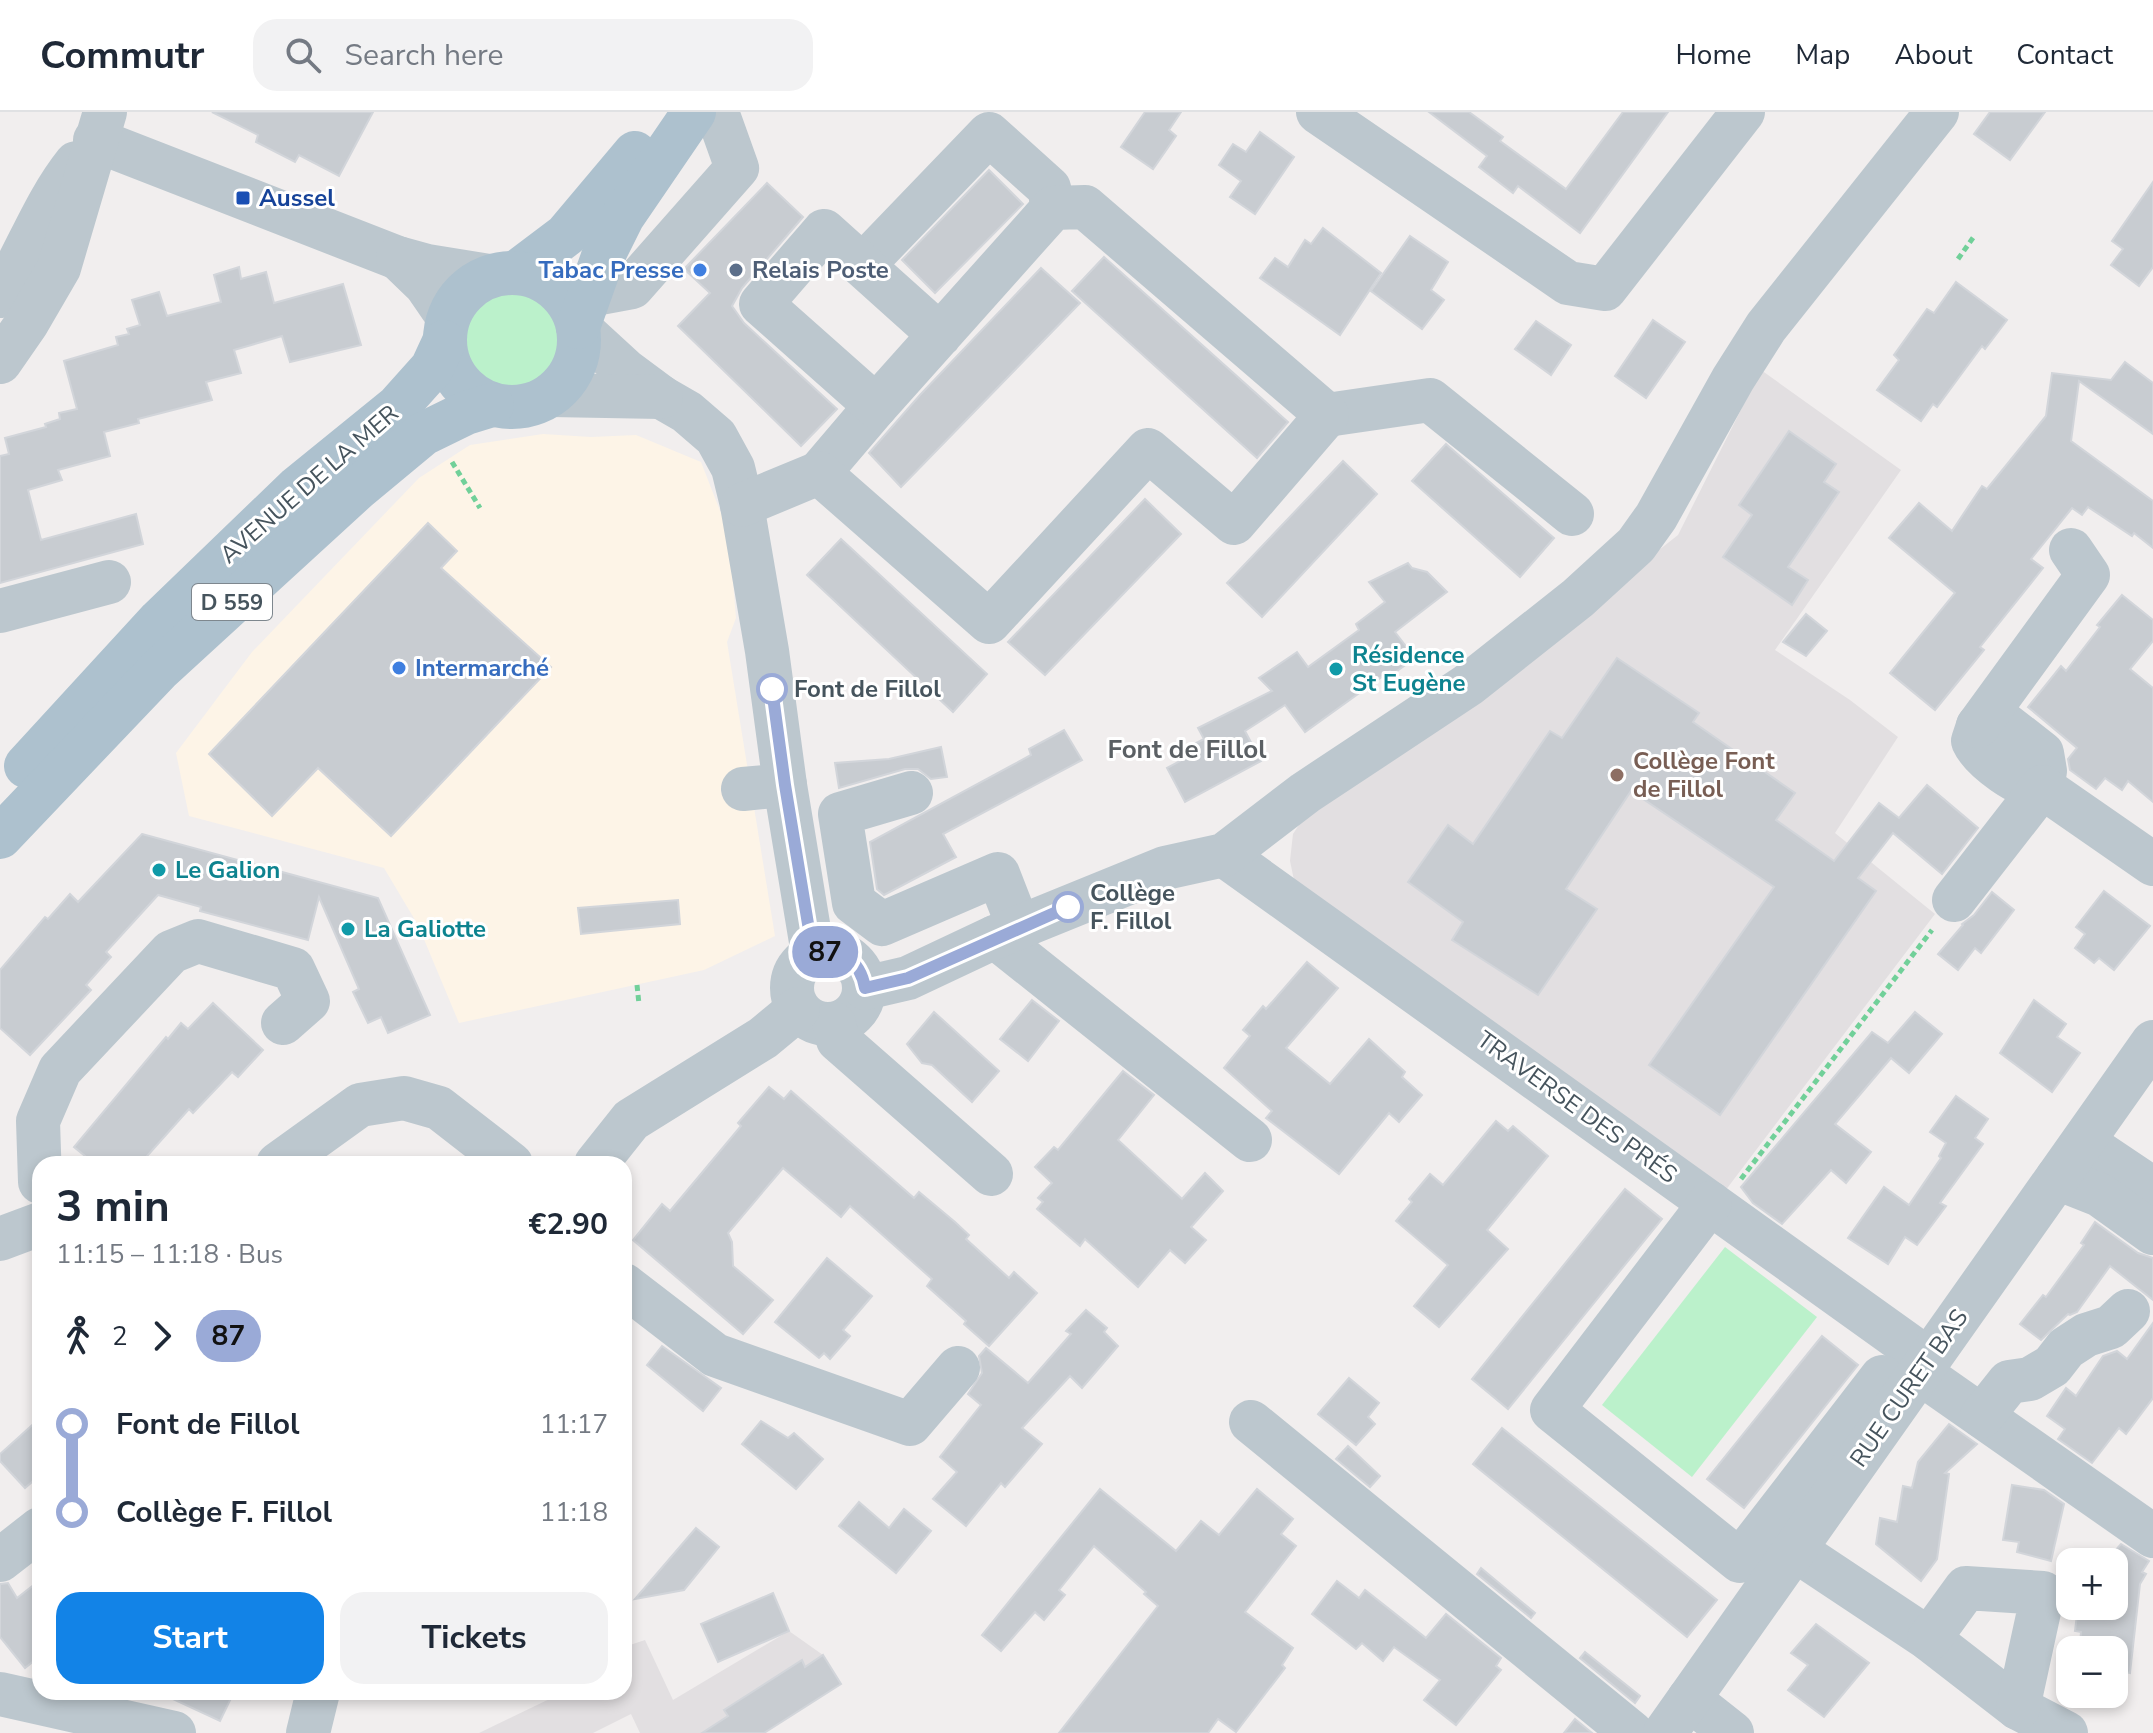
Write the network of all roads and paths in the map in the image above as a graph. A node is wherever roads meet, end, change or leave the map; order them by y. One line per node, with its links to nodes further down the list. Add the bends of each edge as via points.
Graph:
1 (670, 112): 13 (main road, via 566,235)
2 (694, 112): 15 (main road, via 623,216)
3 (717, 112): 15 (street, via 737,168 632,287)
4 (1318, 112): 5 (street, via 1568,283 1605,289)
5 (1743, 112)
6 (1937, 112): 36 (street, via 1766,327 1636,545 1468,685 1286,806)
7 (100, 126): 10 (street); 14 (street); 18 (street, via 59,268)
8 (1053, 208): 12 (street, via 1049,188 989,134); 17 (street); 23 (street, via 1085,207)
9 (1975, 235): 11 (path)
10 (398, 258): 13 (street); 16 (street, via 426,285)
11 (1958, 259)
12 (864, 264): 17 (street); 22 (street, via 824,231 761,304)
13 (503, 274): 15 (main road, via 538,277); 16 (main road, via 471,285 457,299)
14 (0, 296)
15 (584, 311): 19 (main road, via 576,361); 20 (street, via 626,371)
16 (446, 330): 21 (main road, via 448,363 458,381); 34 (main road, AVENUE DE LA MER / D 559, via 432,368 398,406 297,488 160,620)
17 (940, 335): 22 (street)
18 (0, 362)
19 (551, 395): 20 (street); 21 (main road, via 523,406)
20 (661, 397): 26 (street, via 716,437 733,468)
21 (492, 405): 35 (main road, AVENUE DE LA MER / D 559, via 423,434 358,488 159,670)
22 (876, 406): 25 (street)
23 (1327, 415): 25 (street, via 1234,523 1148,450 989,622); 28 (street, via 1430,400)
24 (456, 467): 27 (path)
25 (819, 473): 26 (street)
26 (742, 505): 40 (street, via 767,651 764,787)
27 (480, 508)
28 (1572, 514)
29 (2071, 550): 32 (street, via 2088,575 1978,726 1992,719 2042,753)
30 (109, 582): 31 (street)
31 (0, 611)
32 (2042, 787): 37 (street); 38 (street)
33 (911, 793): 39 (street, via 840,814 854,903 882,924 998,874)
34 (0, 794)
35 (0, 837)
36 (1224, 855): 39 (street, via 1165,868); 56 (street, TRAVERSE DES PRÉS)
37 (2153, 864)
38 (1954, 900): 56 (path)
39 (1007, 932): 42 (street, via 908,978); 47 (street)
40 (813, 954): 42 (street, via 834,952 852,960); 44 (street, via 797,968 793,1000)
41 (637, 985): 43 (path)
42 (865, 988): 44 (street, via 854,1013)
43 (639, 1004)
44 (816, 1017): 52 (street, via 763,1038 631,1120); 53 (street)
45 (283, 1023): 49 (street, via 308,1001 293,969 198,941 171,952 60,1070 38,1121)
46 (2153, 1042): 48 (street, RUE CURET BAS)
47 (1250, 1140)
48 (2083, 1142): 54 (street, RUE CURET BAS); 55 (street)
49 (39, 1156)
50 (289, 1156): 51 (street, via 360,1105 404,1098 439,1108)
51 (501, 1156)
52 (602, 1156)
53 (991, 1174)
54 (2057, 1178): 58 (street, via 2100,1195); 63 (street, RUE CURET BAS)
55 (2153, 1189)
56 (1714, 1206): 63 (street, TRAVERSE DES PRÉS); 63 (street, via 1552,1410 1740,1561)
57 (32, 1227): 59 (street)
58 (2153, 1233)
59 (0, 1239)
60 (632, 1291): 62 (street, via 715,1355 910,1424)
61 (2128, 1311): 64 (street, via 2111,1327 2066,1348 2052,1366 2030,1379 2009,1382)
62 (958, 1368)
63 (1910, 1370): 64 (street, TRAVERSE DES PRÉS); 68 (street, RUE CURET BAS)
64 (1982, 1416): 67 (street, TRAVERSE DES PRÉS)
65 (1251, 1422): 77 (street)
66 (32, 1535): 69 (street)
67 (2153, 1536)
68 (1795, 1550): 70 (street); 74 (street, RUE CURET BAS)
69 (0, 1560)
70 (1929, 1639): 73 (street); 73 (street, via 1966,1588 2043,1593)
71 (0, 1694): 75 (street)
72 (316, 1700): 76 (street)
73 (2018, 1708): 79 (street)
74 (1671, 1724): 78 (street)
75 (174, 1733)
76 (308, 1733)
77 (1632, 1733)
78 (1732, 1733)
79 (2066, 1733)

